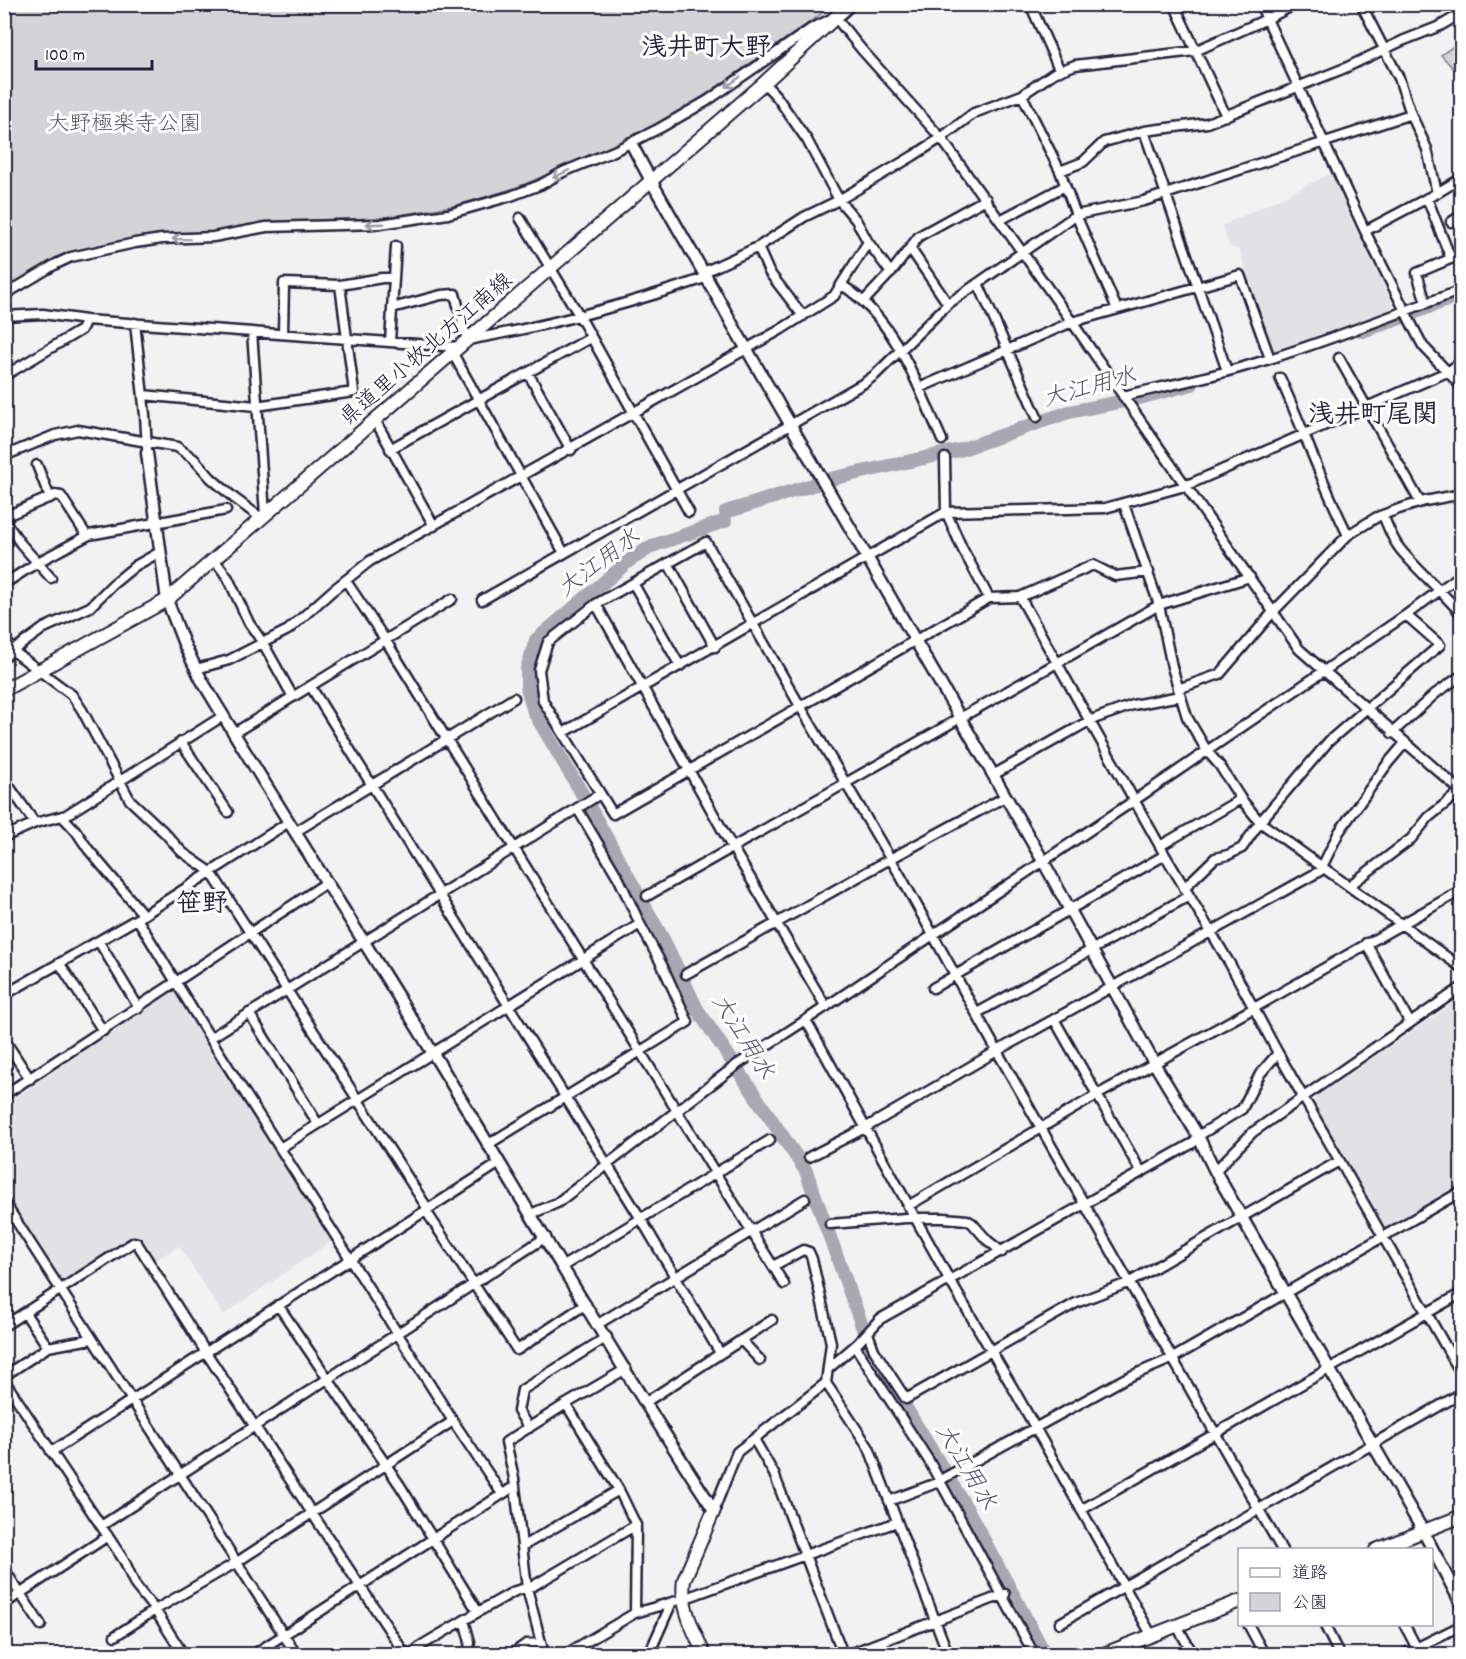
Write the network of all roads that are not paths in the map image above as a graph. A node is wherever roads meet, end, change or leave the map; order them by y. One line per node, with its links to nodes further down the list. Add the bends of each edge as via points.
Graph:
1 (850, 4): 8 (main road, 県道里小牧北方江南線)
2 (1174, 4): 11 (street)
3 (1260, 4): 9 (street)
4 (1296, 4): 9 (street)
5 (1361, 4): 10 (street)
6 (1033, 7): 12 (street)
7 (1461, 13): 10 (street)
8 (835, 17): 13 (main road, 県道里小牧北方江南線); 19 (street); 21 (street, one-way to 21, via 812,28 707,101)
9 (1267, 19): 11 (street); 14 (street)
10 (1384, 49): 14 (street); 16 (street)
11 (1196, 51): 12 (street); 17 (street)
12 (1060, 70): 15 (street)
13 (764, 83): 24 (main road, 県道里小牧北方江南線); 30 (street, via 807,140)
14 (1300, 87): 17 (street); 20 (street)
15 (1022, 95): 19 (street, via 974,113); 22 (street)
16 (1411, 114): 20 (street); 26 (street, via 1427,149)
17 (1226, 116): 18 (street, via 1207,123)
18 (1144, 131): 22 (street, via 1104,142 1083,162); 27 (street)
19 (941, 138): 29 (street); 30 (street)
20 (1325, 142): 27 (street); 36 (street)
21 (632, 143): 24 (street); 53 (street, one-way to 53, via 540,185 460,211 380,224 266,227 213,237 135,243 71,257)
22 (1060, 171): 25 (street)
23 (1461, 178): 26 (street)
24 (650, 181): 44 (main road, 県道里小牧北方江南線); 46 (street)
25 (1065, 186): 31 (street); 34 (street)
26 (1437, 193): 28 (street)
27 (1166, 194): 31 (street); 51 (street)
28 (1427, 198): 36 (street); 43 (street)
29 (986, 199): 34 (street); 40 (street, via 919,236)
30 (839, 200): 37 (street); 39 (street)
31 (1076, 215): 41 (street); 58 (street)
32 (1461, 215): 35 (street)
33 (520, 218): 44 (street)
34 (1000, 220): 41 (street)
35 (1451, 222)
36 (1365, 231): 59 (street)
37 (868, 242): 45 (street); 50 (street)
38 (396, 246): 47 (street)
39 (758, 247): 46 (street); 62 (street, via 769,272)
40 (910, 248): 45 (street); 56 (street)
41 (1022, 252): 48 (street); 64 (street)
42 (1461, 254): 43 (street)
43 (1450, 258): 55 (street, via 1417,273)
44 (549, 268): 60 (street); 71 (main road, 県道里小牧北方江南線)
45 (891, 273): 54 (street)
46 (706, 274): 60 (street, via 636,300); 72 (street)
47 (394, 278): 49 (street); 57 (street)
48 (978, 283): 56 (street); 74 (street)
49 (340, 285): 67 (street, via 284,283); 69 (street)
50 (842, 285): 54 (street); 62 (street, via 834,296)
51 (1198, 288): 58 (street); 75 (street, via 1240,275); 78 (street)
52 (1461, 290): 55 (street)
53 (4, 295)
54 (864, 301): 73 (street)
55 (1426, 303): 59 (street)
56 (948, 304): 73 (street)
57 (392, 308): 70 (street); 71 (street, via 455,294)
58 (1117, 309): 64 (street)
59 (1407, 313): 78 (street); 79 (street, via 1423,346)
60 (579, 315): 68 (street); 71 (street)
61 (4, 316): 63 (street, via 43,314)
62 (803, 316): 72 (street)
63 (86, 320): 65 (street); 81 (street, via 81,330)
64 (1072, 322): 74 (street); 86 (street)
65 (135, 323): 66 (street); 85 (street)
66 (252, 332): 67 (street); 88 (street)
67 (282, 334): 69 (street)
68 (591, 338): 80 (street); 90 (street)
69 (346, 339): 70 (street); 88 (street, via 354,392)
70 (390, 342): 71 (street)
71 (459, 346): 87 (street); 92 (main road, 県道里小牧北方江南線)
72 (747, 348): 90 (street); 93 (street)
73 (900, 351): 84 (street); 93 (street, via 864,383)
74 (1008, 351): 84 (street); 91 (street)
75 (1268, 353)
76 (1340, 358): 89 (street)
77 (1461, 362): 79 (street)
78 (1227, 371): 86 (street)
79 (1447, 372): 83 (street); 89 (street)
80 (528, 373): 87 (street); 98 (street)
81 (4, 376)
82 (1280, 378): 94 (street)
83 (1461, 387)
84 (919, 388): 95 (street)
85 (143, 395): 88 (street); 96 (street)
86 (1125, 399): 103 (street)
87 (478, 400): 97 (street); 102 (street)
88 (256, 406): 113 (street)
89 (1367, 407): 94 (street); 107 (street)
90 (633, 413): 98 (street); 104 (street)
91 (1037, 417)
92 (375, 420): 97 (street); 113 (main road, 県道里小牧北方江南線)
93 (790, 423): 104 (street); 122 (street)
94 (1305, 433): 103 (street); 118 (street)
95 (942, 440)
96 (147, 448): 99 (street, via 78,430); 113 (street, via 177,447 220,487); 115 (street)
97 (390, 449): 116 (street)
98 (571, 450): 102 (street)
99 (4, 456)
100 (945, 458): 111 (street)
101 (37, 465): 106 (street)
102 (522, 478): 116 (street); 121 (street)
103 (1185, 486): 108 (street); 128 (street)
104 (678, 489): 110 (street); 121 (street)
105 (1461, 494): 107 (street)
106 (50, 498): 114 (street); 119 (street, via 61,496 66,500)
107 (1420, 502): 112 (street)
108 (1124, 504): 111 (street, via 1105,508); 126 (street)
109 (226, 510): 115 (street)
110 (689, 512)
111 (946, 512): 122 (street); 135 (street)
112 (1383, 515): 118 (street); 133 (street, via 1400,549)
113 (263, 516): 123 (main road, 県道里小牧北方江南線)
114 (4, 518): 117 (street)
115 (156, 522): 119 (street); 120 (street)
116 (434, 526): 130 (street, via 370,561)
117 (7, 531): 124 (street)
118 (1348, 535): 141 (street)
119 (87, 537): 124 (street)
120 (160, 552): 137 (street); 150 (street, via 135,566 90,607 44,628)
121 (564, 553): 138 (street)
122 (867, 557): 144 (street); 146 (street)
123 (214, 559): 137 (main road, 県道里小牧北方江南線); 148 (street)
124 (38, 562): 129 (street); 132 (street)
125 (668, 563): 131 (street); 144 (street, via 706,542); 149 (street)
126 (1149, 572): 134 (street, via 1115,576 1093,565); 140 (street)
127 (1461, 574): 133 (street)
128 (1250, 577): 140 (street); 141 (street)
129 (51, 578)
130 (346, 581): 147 (street); 148 (street, via 288,630)
131 (633, 583): 139 (street); 153 (street)
132 (4, 584)
133 (1439, 589): 142 (street); 143 (street)
134 (1020, 597): 135 (street); 152 (street)
135 (989, 598): 146 (street)
136 (452, 599): 147 (street)
137 (167, 600): 154 (street); 155 (main road, 県道里小牧北方江南線)
138 (482, 600)
139 (596, 604): 159 (street); 170 (street, via 548,642 539,670 543,701)
140 (1159, 605): 152 (street); 161 (street)
141 (1273, 612): 156 (street, via 1299,649); 161 (street, via 1220,674)
142 (1406, 615): 156 (street); 165 (street, via 1440,645)
143 (1461, 615)
144 (753, 624): 149 (street); 164 (street)
145 (4, 638): 150 (street)
146 (914, 640): 164 (street); 167 (street)
147 (386, 641): 158 (street); 172 (street)
148 (263, 643): 154 (street, via 229,660); 162 (street)
149 (715, 646): 153 (street)
150 (13, 651): 151 (street); 155 (street)
151 (4, 657)
152 (1057, 663): 167 (street); 168 (street)
153 (680, 666): 159 (street)
154 (196, 669): 166 (street)
155 (39, 671): 160 (main road, 県道里小牧北方江南線); 179 (street, via 72,695)
156 (1322, 671): 165 (street); 175 (street)
157 (1461, 675): 171 (street)
158 (311, 687): 162 (street); 181 (street)
159 (643, 688): 170 (street); 176 (street)
160 (4, 690)
161 (1179, 692): 168 (street); 175 (street, via 1187,717)
162 (293, 697): 169 (street)
163 (514, 698): 172 (street)
164 (800, 706): 176 (street); 180 (street)
165 (1366, 708): 171 (street); 190 (street, via 1329,741)
166 (223, 716): 169 (street); 173 (street)
167 (959, 717): 177 (street); 180 (street)
168 (1090, 720): 177 (street); 186 (street)
169 (234, 733): 192 (street)
170 (563, 733): 183 (street)
171 (1392, 733): 174 (street)
172 (446, 740): 181 (street); 196 (street)
173 (181, 742): 179 (street); 188 (street)
174 (1405, 743): 182 (street); 200 (street, via 1339,832)
175 (1207, 751): 185 (street); 186 (street)
176 (688, 770): 183 (street, via 613,814); 195 (street)
177 (993, 775): 184 (street)
178 (4, 779): 191 (street)
179 (121, 782): 189 (street); 201 (street, via 130,800 182,852)
180 (846, 784): 195 (street); 198 (street)
181 (371, 785): 192 (street); 206 (street)
182 (1461, 791): 203 (street, via 1411,838)
183 (600, 794): 187 (street)
184 (1005, 797): 198 (street); 199 (street)
185 (1241, 799): 190 (street); 194 (street)
186 (1135, 800): 194 (street); 199 (street)
187 (584, 804): 196 (street); 213 (street)
188 (228, 812)
189 (62, 816): 191 (street); 210 (street, via 141,912)
190 (1260, 822): 200 (street); 204 (street, via 1242,848 1215,858)
191 (35, 823): 193 (street)
192 (292, 827): 201 (street); 202 (street)
193 (4, 837)
194 (1160, 846): 197 (street)
195 (732, 847): 207 (street); 211 (street)
196 (513, 849): 206 (street); 221 (street)
197 (1165, 855): 204 (street); 209 (street)
198 (890, 859): 211 (street); 216 (street)
199 (1043, 861): 209 (street); 216 (street)
200 (1321, 866): 203 (street); 214 (street, via 1320,871)
201 (211, 872): 210 (street); 215 (street)
202 (327, 883): 215 (street); 218 (street)
203 (1349, 886): 212 (street)
204 (1184, 888): 208 (street)
205 (1461, 890): 212 (street)
206 (440, 895): 218 (street); 232 (street)
207 (647, 896)
208 (1189, 896): 214 (street); 220 (street)
209 (1069, 910): 220 (street); 225 (street)
210 (140, 918): 217 (street); 226 (street)
211 (776, 923): 224 (street); 233 (street)
212 (1402, 923): 219 (street); 223 (street)
213 (640, 924): 221 (street); 244 (street, via 688,1022)
214 (1209, 932): 227 (street); 235 (street)
215 (251, 934): 226 (street); 230 (street)
216 (933, 935): 225 (street); 233 (street)
217 (99, 942): 222 (street); 234 (street)
218 (363, 942): 230 (street); 246 (street)
219 (1366, 943): 235 (street); 240 (street)
220 (1092, 950): 227 (street); 237 (street)
221 (582, 958): 232 (street); 244 (street)
222 (60, 964): 231 (street); 241 (street)
223 (1461, 968)
224 (686, 974)
225 (954, 975): 229 (street); 237 (street)
226 (178, 982): 234 (street); 242 (street)
227 (1111, 987): 238 (street); 248 (street)
228 (1461, 987): 240 (street)
229 (933, 988)
230 (286, 990): 236 (street); 254 (street)
231 (4, 995)
232 (507, 1005): 246 (street); 252 (street)
233 (826, 1007): 239 (street)
234 (140, 1008): 241 (street)
235 (1254, 1008): 247 (street); 248 (street)
236 (249, 1013): 242 (street); 256 (street)
237 (977, 1014): 245 (street)
238 (1054, 1019): 245 (street); 251 (street)
239 (806, 1020): 255 (street); 258 (street)
240 (1410, 1023): 253 (street)
241 (103, 1031): 249 (street)
242 (210, 1038): 262 (street)
243 (4, 1039): 249 (street)
244 (639, 1051): 252 (street); 255 (street)
245 (997, 1051): 257 (street); 258 (street)
246 (432, 1052): 254 (street); 261 (street)
247 (1278, 1053): 253 (street); 259 (street, via 1260,1074 1242,1109)
248 (1154, 1063): 251 (street); 259 (street)
249 (30, 1079): 250 (street)
250 (4, 1095)
251 (1097, 1095): 257 (street); 268 (street)
252 (565, 1098): 261 (street); 266 (street)
253 (1304, 1098): 264 (street); 267 (street, via 1253,1132)
254 (356, 1100): 256 (street); 275 (street)
255 (675, 1110): 266 (street); 269 (street)
256 (318, 1124): 262 (street)
257 (1041, 1127): 273 (street); 274 (street)
258 (865, 1128): 263 (street); 274 (street)
259 (1198, 1136): 267 (street); 268 (street, via 1193,1143)
260 (770, 1140): 269 (street)
261 (487, 1145): 265 (street)
262 (280, 1148): 285 (street)
263 (809, 1157)
264 (1339, 1161): 277 (street); 283 (street)
265 (498, 1164): 275 (street); 276 (street)
266 (607, 1165): 276 (street, via 557,1203); 279 (street)
267 (1215, 1171): 277 (street)
268 (1141, 1172): 273 (street)
269 (714, 1173): 279 (street); 281 (street)
270 (1461, 1191): 283 (street)
271 (805, 1199): 281 (street)
272 (4, 1202): 293 (street)
273 (1084, 1204): 284 (street); 290 (street)
274 (908, 1206): 278 (street)
275 (427, 1210): 285 (street); 291 (street)
276 (531, 1214): 282 (street)
277 (1242, 1217): 290 (street); 294 (street)
278 (915, 1218): 280 (street); 284 (street, via 967,1220); 289 (street)
279 (641, 1219): 286 (street); 288 (street)
280 (830, 1224)
281 (751, 1230): 287 (street); 288 (street)
282 (546, 1237): 286 (street); 291 (street)
283 (1382, 1237): 294 (street); 299 (street)
284 (1002, 1252): 289 (street)
285 (350, 1260): 297 (street); 303 (street)
286 (564, 1266): 296 (street)
287 (773, 1266): 292 (street); 316 (street, via 803,1250 809,1252 831,1343)
288 (676, 1276): 301 (street); 312 (street)
289 (949, 1279): 304 (street, via 880,1319); 311 (street)
290 (1130, 1282): 311 (street, via 1076,1303); 313 (street)
291 (474, 1284): 296 (street, via 517,1350); 303 (street)
292 (784, 1284)
293 (60, 1290): 298 (street); 306 (street); 310 (street, via 134,1242)
294 (1286, 1293): 313 (street); 315 (street)
295 (1461, 1293): 299 (street)
296 (586, 1304): 301 (street)
297 (278, 1305): 310 (street); 320 (street)
298 (26, 1313): 302 (street); 309 (street)
299 (1426, 1313): 315 (street); 318 (street)
300 (772, 1320): 307 (street)
301 (598, 1324): 305 (street)
302 (4, 1326)
303 (398, 1334): 320 (street); 326 (street)
304 (867, 1334): 308 (street); 311 (street, via 906,1399)
305 (607, 1337): 317 (street); 328 (street, via 522,1390 518,1411)
306 (91, 1339): 309 (street); 323 (street)
307 (741, 1340): 312 (street); 314 (street)
308 (857, 1344): 316 (street); 336 (street, via 870,1371)
309 (48, 1347): 319 (street)
310 (205, 1351): 323 (street); 327 (street)
311 (991, 1352): 329 (street)
312 (720, 1353): 324 (street)
313 (1173, 1358): 329 (street, via 1124,1379); 330 (street)
314 (760, 1360)
315 (1329, 1368): 330 (street); 332 (street)
316 (828, 1369): 321 (street)
317 (626, 1370): 324 (street); 325 (street)
318 (1461, 1375)
319 (4, 1378): 333 (street)
320 (328, 1379): 327 (street); 334 (street)
321 (826, 1383): 331 (street); 340 (street, via 869,1448)
322 (1461, 1393): 332 (street)
323 (131, 1399): 333 (street); 335 (street)
324 (646, 1402): 342 (street)
325 (567, 1404): 328 (street); 338 (street)
326 (453, 1421): 334 (street); 339 (street)
327 (255, 1426): 335 (street); 344 (street)
328 (529, 1428): 337 (street, via 506,1442)
329 (1035, 1429): 336 (street); 343 (street)
330 (1214, 1433): 341 (street); 343 (street)
331 (754, 1439): 342 (street, via 737,1452); 357 (street, via 774,1474)
332 (1373, 1446): 341 (street); 349 (street)
333 (51, 1452): 348 (street)
334 (386, 1465): 344 (street); 351 (street)
335 (181, 1474): 348 (street); 358 (street)
336 (945, 1478): 340 (street); 364 (street)
337 (515, 1486): 339 (street); 352 (street)
338 (619, 1490): 347 (street); 352 (street)
339 (502, 1494): 351 (street)
340 (889, 1501): 346 (street)
341 (1258, 1509): 353 (street); 360 (street)
342 (714, 1510): 365 (main road)
343 (1081, 1510): 360 (street)
344 (312, 1513): 358 (street); 361 (street)
345 (1461, 1516): 349 (main road)
346 (897, 1522): 357 (street); 373 (street)
347 (636, 1525): 362 (street); 371 (street)
348 (101, 1526): 350 (street)
349 (1423, 1531): 354 (main road); 355 (street)
350 (108, 1536): 363 (street); 369 (street, via 135,1586)
351 (433, 1539): 361 (street); 370 (street)
352 (523, 1546): 362 (street)
353 (1281, 1548)
354 (1381, 1548)
355 (1432, 1548)
356 (1433, 1550): 368 (street)
357 (806, 1556): 365 (street); 398 (street)
358 (237, 1562): 369 (street); 381 (street)
359 (4, 1569): 363 (street)
360 (1124, 1586): 374 (street); 383 (street)
361 (359, 1587): 381 (street); 390 (street)
362 (527, 1588): 370 (street); 384 (street)
363 (21, 1593): 366 (street); 375 (street)
364 (1004, 1594): 373 (street); 402 (street)
365 (677, 1600): 371 (street); 396 (street); 397 (main road)
366 (4, 1604)
367 (1238, 1604): 377 (main road)
368 (1461, 1605)
369 (155, 1610): 382 (street); 387 (street)
370 (478, 1612): 372 (street)
371 (635, 1613): 395 (street)
372 (464, 1620): 391 (street); 392 (street, via 470,1642)
373 (935, 1622): 385 (street); 401 (street)
374 (1060, 1623)
375 (41, 1625)
376 (1461, 1625): 386 (street)
377 (1177, 1626): 383 (main road); 404 (street)
378 (1249, 1626): 405 (street)
379 (1325, 1626): 406 (street)
380 (1405, 1626): 386 (street)
381 (284, 1635): 388 (street); 389 (street)
382 (115, 1636)
383 (1152, 1636): 403 (main road)
384 (541, 1643): 393 (street, via 526,1644); 394 (street)
385 (880, 1643): 399 (street); 400 (street)
386 (1418, 1651): 407 (street)
387 (183, 1654)
388 (254, 1654)
389 (296, 1654)
390 (405, 1654)
391 (412, 1654)
392 (468, 1654)
393 (512, 1654)
394 (544, 1654)
395 (566, 1654)
396 (649, 1654)
397 (704, 1654)
398 (843, 1654)
399 (849, 1654)
400 (884, 1654)
401 (948, 1654)
402 (1034, 1654)
403 (1104, 1654)
404 (1193, 1654)
405 (1264, 1654)
406 (1340, 1654)
407 (1404, 1654)

